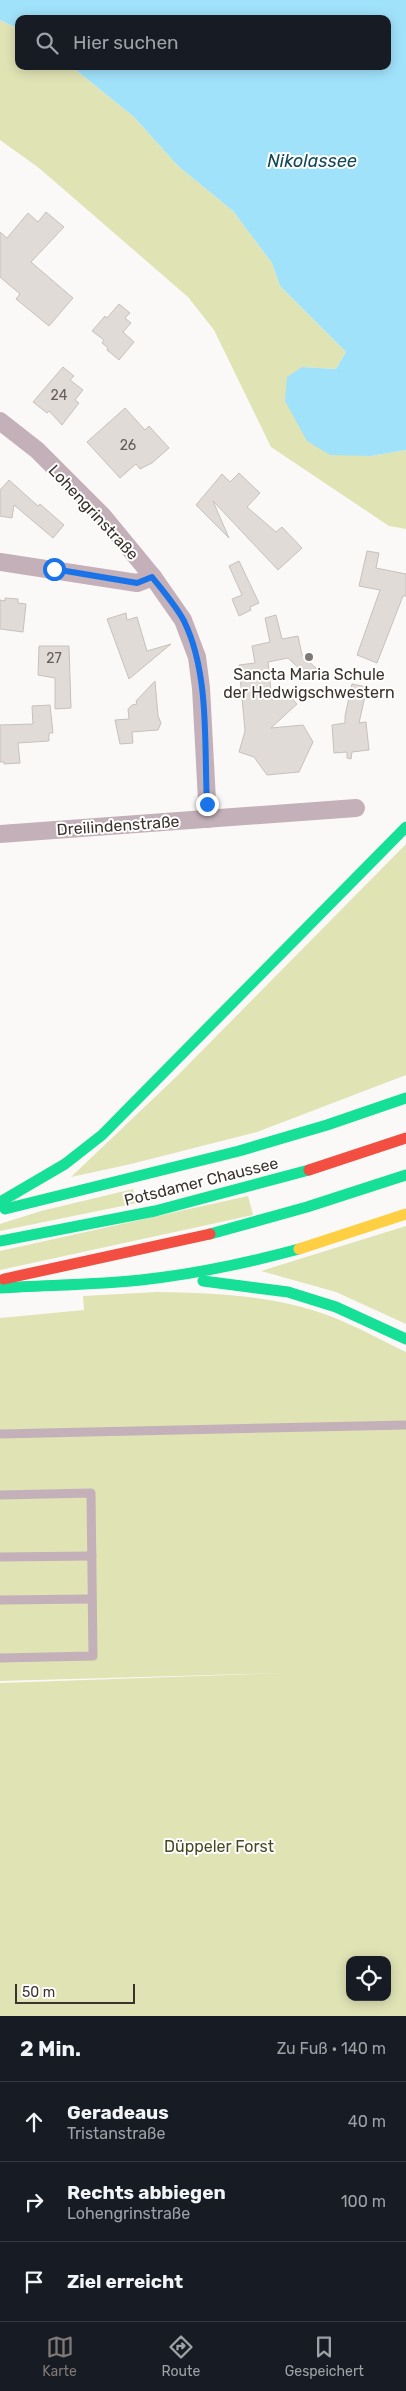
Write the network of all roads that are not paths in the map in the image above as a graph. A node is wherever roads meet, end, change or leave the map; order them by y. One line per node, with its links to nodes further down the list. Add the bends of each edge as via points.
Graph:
1 (0, 421): 3 (street, Lohengrinstraße, via 37,450 102,515)
2 (0, 562): 3 (street, via 137,583)
3 (152, 577): 5 (street, Lohengrinstraße, via 183,620 197,657 202,688)
4 (356, 808): 5 (street, Dreilindenstraße)
5 (208, 819): 7 (street, Dreilindenstraße)
6 (406, 828): 11 (main road, via 102,1134 65,1164)
7 (0, 834)
8 (406, 1098): 12 (main road, via 318,1129 232,1153)
9 (406, 1138): 14 (main road, Potsdamer Chaussee, via 363,1154 222,1195 141,1215)
10 (406, 1175): 16 (main road, via 282,1215 174,1243)
11 (0, 1202)
12 (0, 1210)
13 (406, 1214): 15 (main road, via 234,1266)
14 (0, 1241)
15 (161, 1278): 17 (main road); 18 (main road, via 288,1292 336,1308)
16 (0, 1279)
17 (0, 1288)
18 (406, 1339)
19 (406, 1425): 20 (lane)
20 (0, 1434)
21 (0, 1495): 23 (lane, via 90,1493)
22 (0, 1556): 23 (lane)
23 (92, 1556): 24 (lane)
24 (92, 1599): 25 (lane); 26 (lane, via 93,1656)
25 (0, 1600)
26 (0, 1658)

